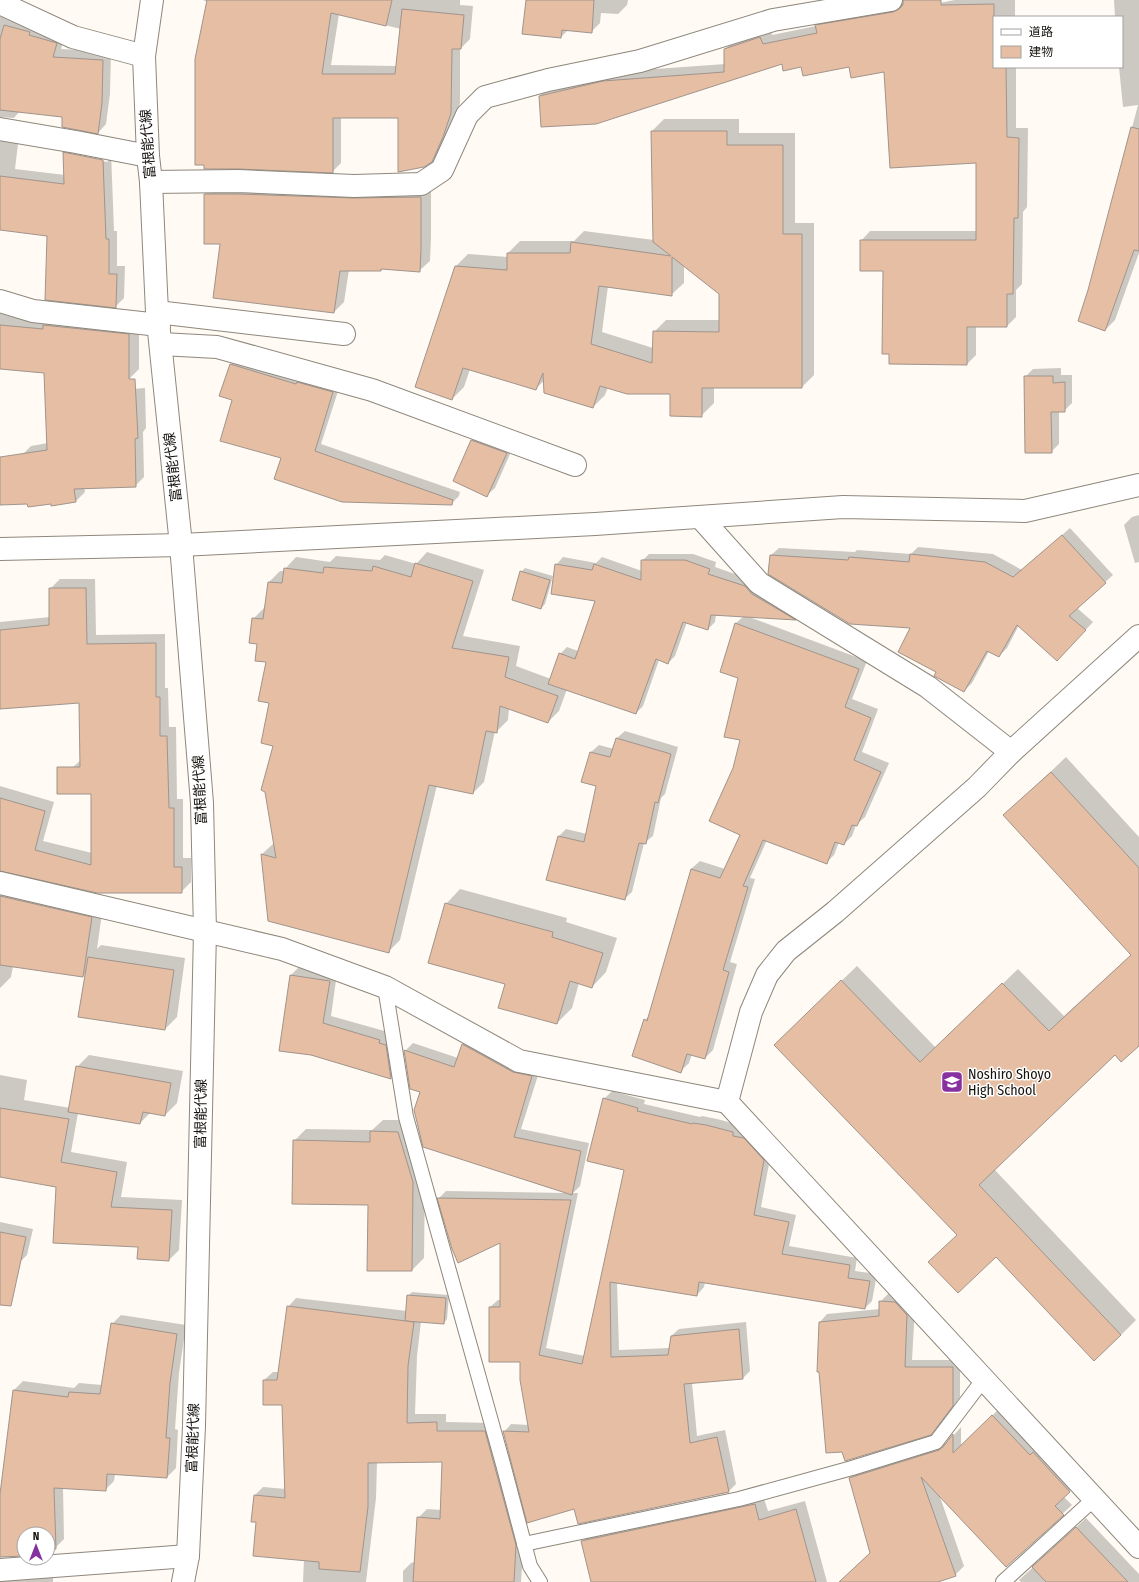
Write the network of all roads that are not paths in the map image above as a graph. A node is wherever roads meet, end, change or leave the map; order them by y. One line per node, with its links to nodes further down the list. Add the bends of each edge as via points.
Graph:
1 (152, 0): 4 (street, 富根能代線)
2 (891, 0): 7 (street, via 772,20 640,60 485,97 467,115 442,170 421,184 354,186 238,181)
3 (0, 3): 4 (street, via 73,37)
4 (144, 56): 6 (street, 富根能代線)
5 (0, 129): 6 (street)
6 (148, 156): 7 (street, 富根能代線)
7 (151, 182): 9 (street, 富根能代線)
8 (0, 301): 9 (street, via 33,311)
9 (159, 327): 10 (street); 11 (street, via 218,347 372,390); 14 (street, 富根能代線)
10 (344, 334)
11 (575, 465)
12 (1139, 485): 13 (street, via 1025,511 843,507)
13 (700, 517): 14 (street); 17 (street, via 758,583 928,687)
14 (181, 545): 15 (street); 19 (street, 富根能代線, via 202,803)
15 (0, 549)
16 (1139, 636): 17 (street)
17 (1011, 752): 21 (street, via 977,787 835,912 786,951 767,975 751,1012)
18 (0, 883): 19 (street)
19 (205, 931): 20 (street, via 282,949); 26 (street, 富根能代線, via 194,1426)
20 (385, 987): 21 (street, via 519,1061); 24 (lane, via 406,1117)
21 (727, 1102): 22 (street)
22 (983, 1380): 23 (street); 24 (lane, via 936,1442 739,1499)
23 (1094, 1499): 25 (street); 30 (lane)
24 (524, 1544): 29 (lane, via 530,1566)
25 (1139, 1547)
26 (188, 1556): 27 (street); 28 (street, 富根能代線)
27 (0, 1570)
28 (183, 1582)
29 (540, 1582)
30 (1003, 1582)

